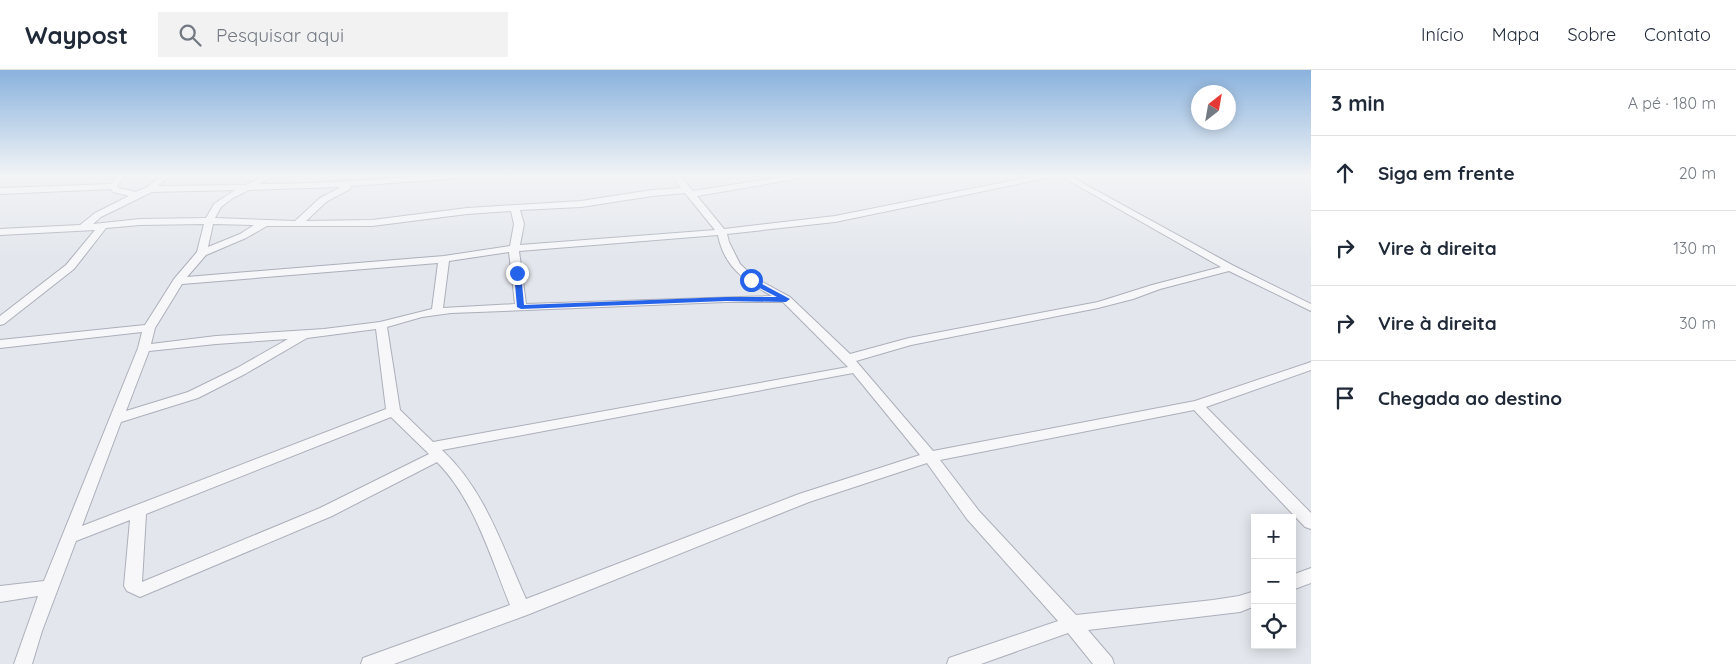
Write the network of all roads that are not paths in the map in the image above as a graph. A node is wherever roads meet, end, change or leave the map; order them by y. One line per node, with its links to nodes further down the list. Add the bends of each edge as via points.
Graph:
1 (121, 203): 13 (street, via 98,215)
2 (220, 203): 9 (street)
3 (321, 203): 11 (street)
4 (589, 203): 8 (street)
5 (699, 203): 15 (street)
6 (914, 203): 15 (street, via 835,219)
7 (1114, 203): 19 (street)
8 (515, 209): 11 (street, via 467,211 372,223); 16 (street, via 519,224)
9 (209, 221): 10 (street); 12 (street); 17 (street)
10 (265, 223): 11 (street); 17 (street)
11 (297, 224)
12 (102, 226): 13 (street); 25 (street, via 70,267)
13 (83, 228): 14 (street)
14 (0, 232)
15 (722, 232): 16 (street); 21 (street, via 736,266 751,280)
16 (514, 248): 18 (street); 22 (street)
17 (202, 253): 20 (street)
18 (444, 259): 20 (street); 24 (street)
19 (1230, 268): 23 (street); 31 (street, via 1098,305 909,342)
20 (178, 281): 27 (street)
21 (786, 299): 22 (street); 31 (street)
22 (521, 307): 24 (street)
23 (1311, 308)
24 (437, 312): 26 (street)
25 (0, 322)
26 (381, 325): 28 (street); 34 (street)
27 (149, 328): 29 (street); 30 (street)
28 (304, 335): 30 (street); 35 (street, via 193,395)
29 (0, 344)
30 (144, 348): 35 (street)
31 (852, 364): 36 (street); 37 (street)
32 (1311, 366): 33 (street)
33 (1197, 405): 37 (street); 39 (street)
34 (393, 410): 36 (street); 38 (street)
35 (116, 419): 40 (street)
36 (435, 451): 38 (street, via 326,512 140,590 134,586 133,576); 46 (street, via 455,471 475,502)
37 (930, 457): 46 (street, via 804,498); 47 (street, via 973,515)
38 (139, 509): 40 (street)
39 (1311, 523)
40 (69, 537): 43 (street)
41 (1311, 575): 42 (street)
42 (1296, 581)
43 (51, 587): 44 (street); 48 (street)
44 (0, 594)
45 (1251, 600): 47 (street, via 1214,608)
46 (521, 609): 49 (street)
47 (1072, 624): 50 (street); 51 (street)
48 (23, 664)
49 (370, 664)
50 (956, 664)
51 (1106, 664)

